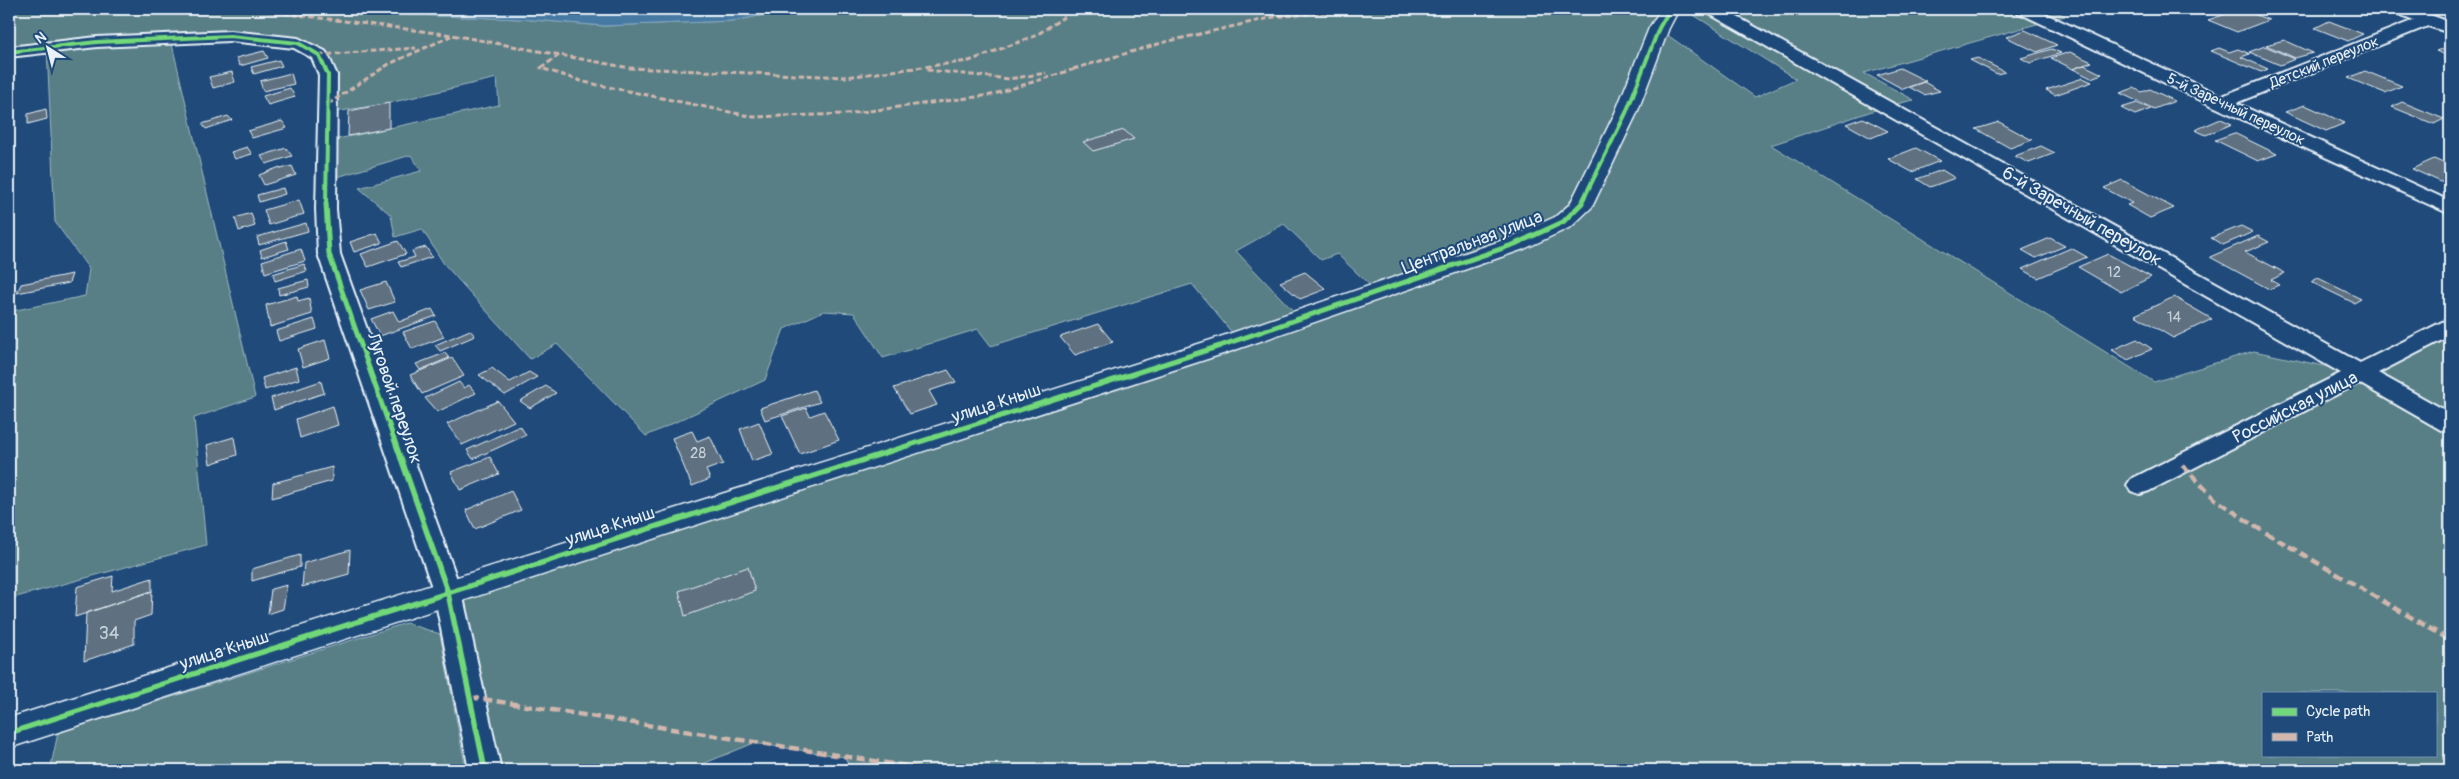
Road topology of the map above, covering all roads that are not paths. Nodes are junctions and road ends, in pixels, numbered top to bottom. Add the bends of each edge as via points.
1 (1670, 9) edge
2 (1712, 9) edge
3 (2023, 9) edge
4 (2399, 9) edge
5 (2428, 20) junction
6 (2450, 28) edge
7 (9, 52) edge
8 (2220, 103) junction
9 (2450, 208) edge
10 (2450, 327) edge
11 (1220, 346) joint
12 (2361, 374) junction
13 (2450, 424) edge
14 (2140, 486) dead end
15 (448, 593) junction
16 (9, 733) edge
17 (485, 770) edge

1 - 11 street, Центральная улица via 1659,28 1626,113 1580,207 1563,222 1515,244
2 - 12 street, 6-й Заречный переулок
3 - 8 street, 5-й Заречный переулок
4 - 5 street
5 - 6 street
5 - 8 street, Детский переулок
7 - 15 street, Луговой переулок via 97,42 230,36 298,43 319,55 328,75 326,209 329,254
8 - 9 street, 5-й Заречный переулок
10 - 12 street, Российская улица
11 - 15 street, улица Кныш
12 - 13 street, 6-й Заречный переулок
12 - 14 street, Российская улица
15 - 16 street, улица Кныш
15 - 17 street, Луговой переулок

